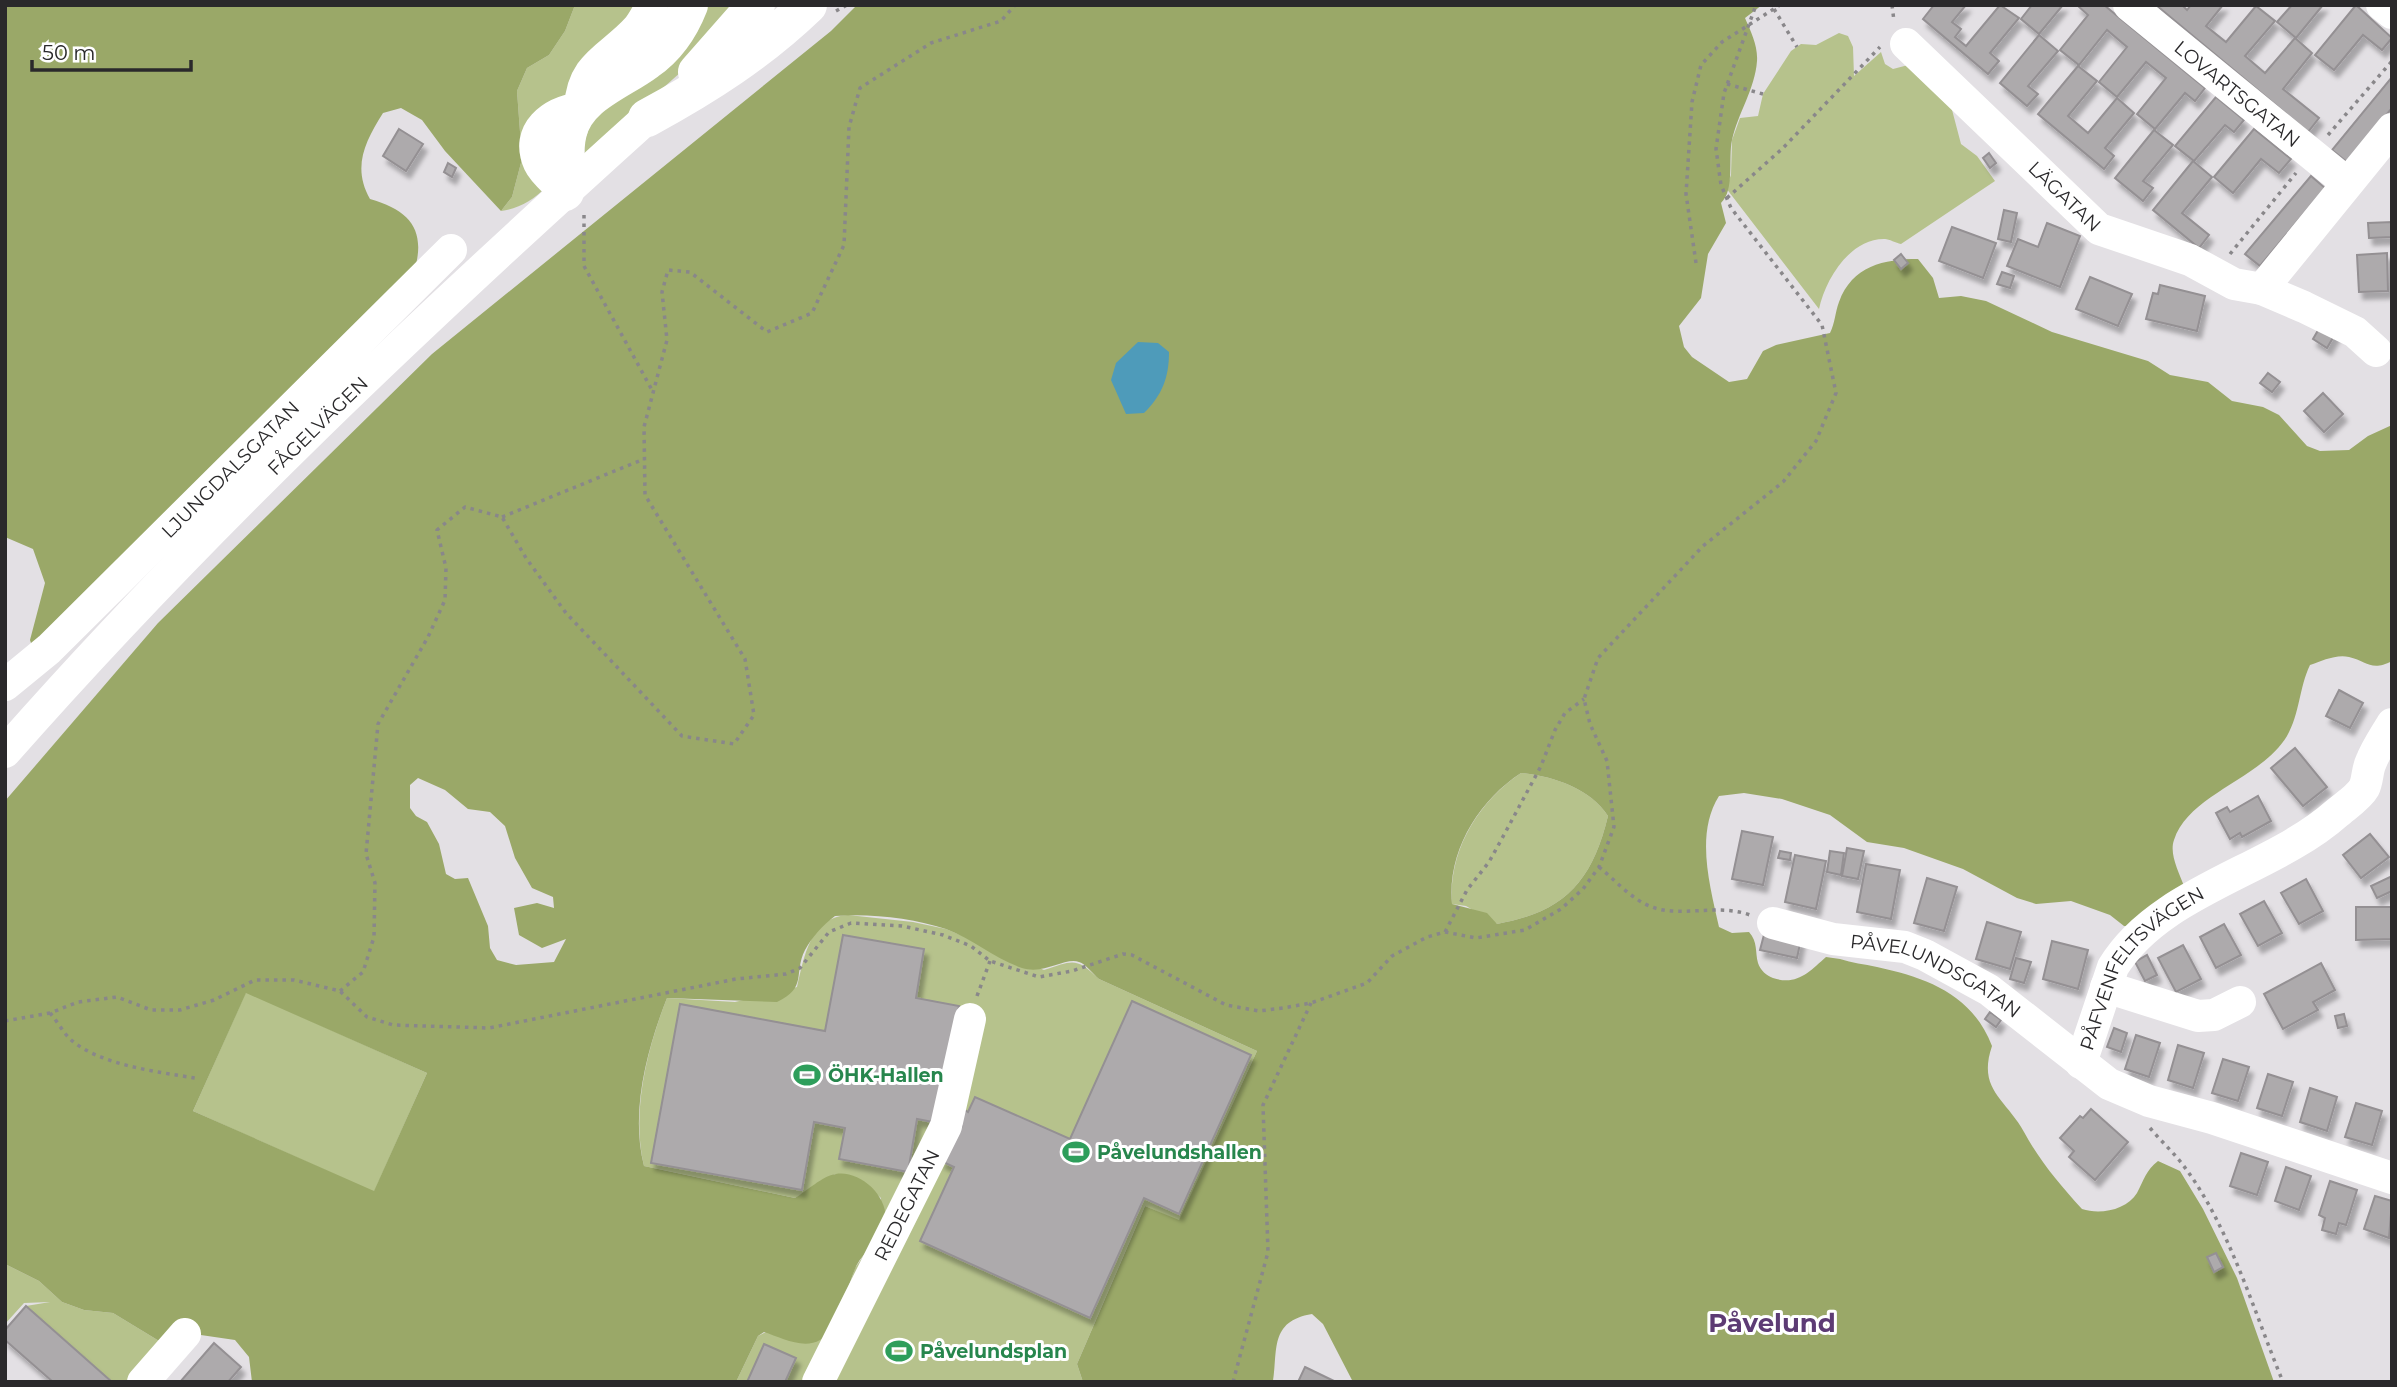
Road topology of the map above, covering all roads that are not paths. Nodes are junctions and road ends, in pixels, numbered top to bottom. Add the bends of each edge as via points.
1 (652, 5) edge
2 (689, 5) edge
3 (756, 5) edge
4 (808, 5) edge
5 (2129, 5) edge
6 (2382, 5) edge
7 (2392, 13) edge
8 (1896, 42) road end
9 (583, 96) junction
10 (647, 118) junction
11 (2392, 129) edge
12 (2347, 183) junction
13 (575, 197) junction
14 (451, 250) dead end
15 (2262, 289) junction
16 (2376, 351) dead end
17 (5, 685) edge
18 (2392, 724) edge
19 (5, 752) edge
20 (2378, 793) edge
21 (1773, 923) road end
22 (2106, 987) junction
23 (2240, 1002) dead end
24 (970, 1019) road end
25 (2081, 1063) junction
26 (2392, 1178) edge
27 (185, 1334) dead end
28 (143, 1382) edge
29 (818, 1382) edge

1 - 9 street via 636,29 598,63
2 - 9 highway via 660,51 594,95
3 - 10 highway via 712,58
4 - 10 highway via 708,86
5 - 12 street, LOVARTSGATAN
6 - 7 street
8 - 15 street, LÄGATAN via 2099,229 2190,260 2234,284
9 - 13 highway via 568,132
9 - 13 street via 544,121 537,137 540,166
10 - 13 street, FÅGELVÄGEN
11 - 12 street
12 - 15 street
13 - 19 street, FÅGELVÄGEN via 446,301 282,458 132,611
14 - 17 street, LJUNGDALSGATAN via 49,649
15 - 16 street, LÄGATAN via 2355,332
18 - 20 street, PÅFVENFELTSVÄGEN via 2370,762
20 - 22 street, PÅFVENFELTSVÄGEN via 2305,840 2147,928 2120,955
21 - 25 street, PÅVELUNDSGATAN via 1833,939 1905,947 1936,960 1989,990
22 - 23 street via 2198,1016 2214,1015
22 - 25 street, PÅFVENFELTSVÄGEN
24 - 29 street, REDEGATAN via 946,1126
25 - 26 street, PÅFVENFELTSVÄGEN via 2137,1097
27 - 28 street

